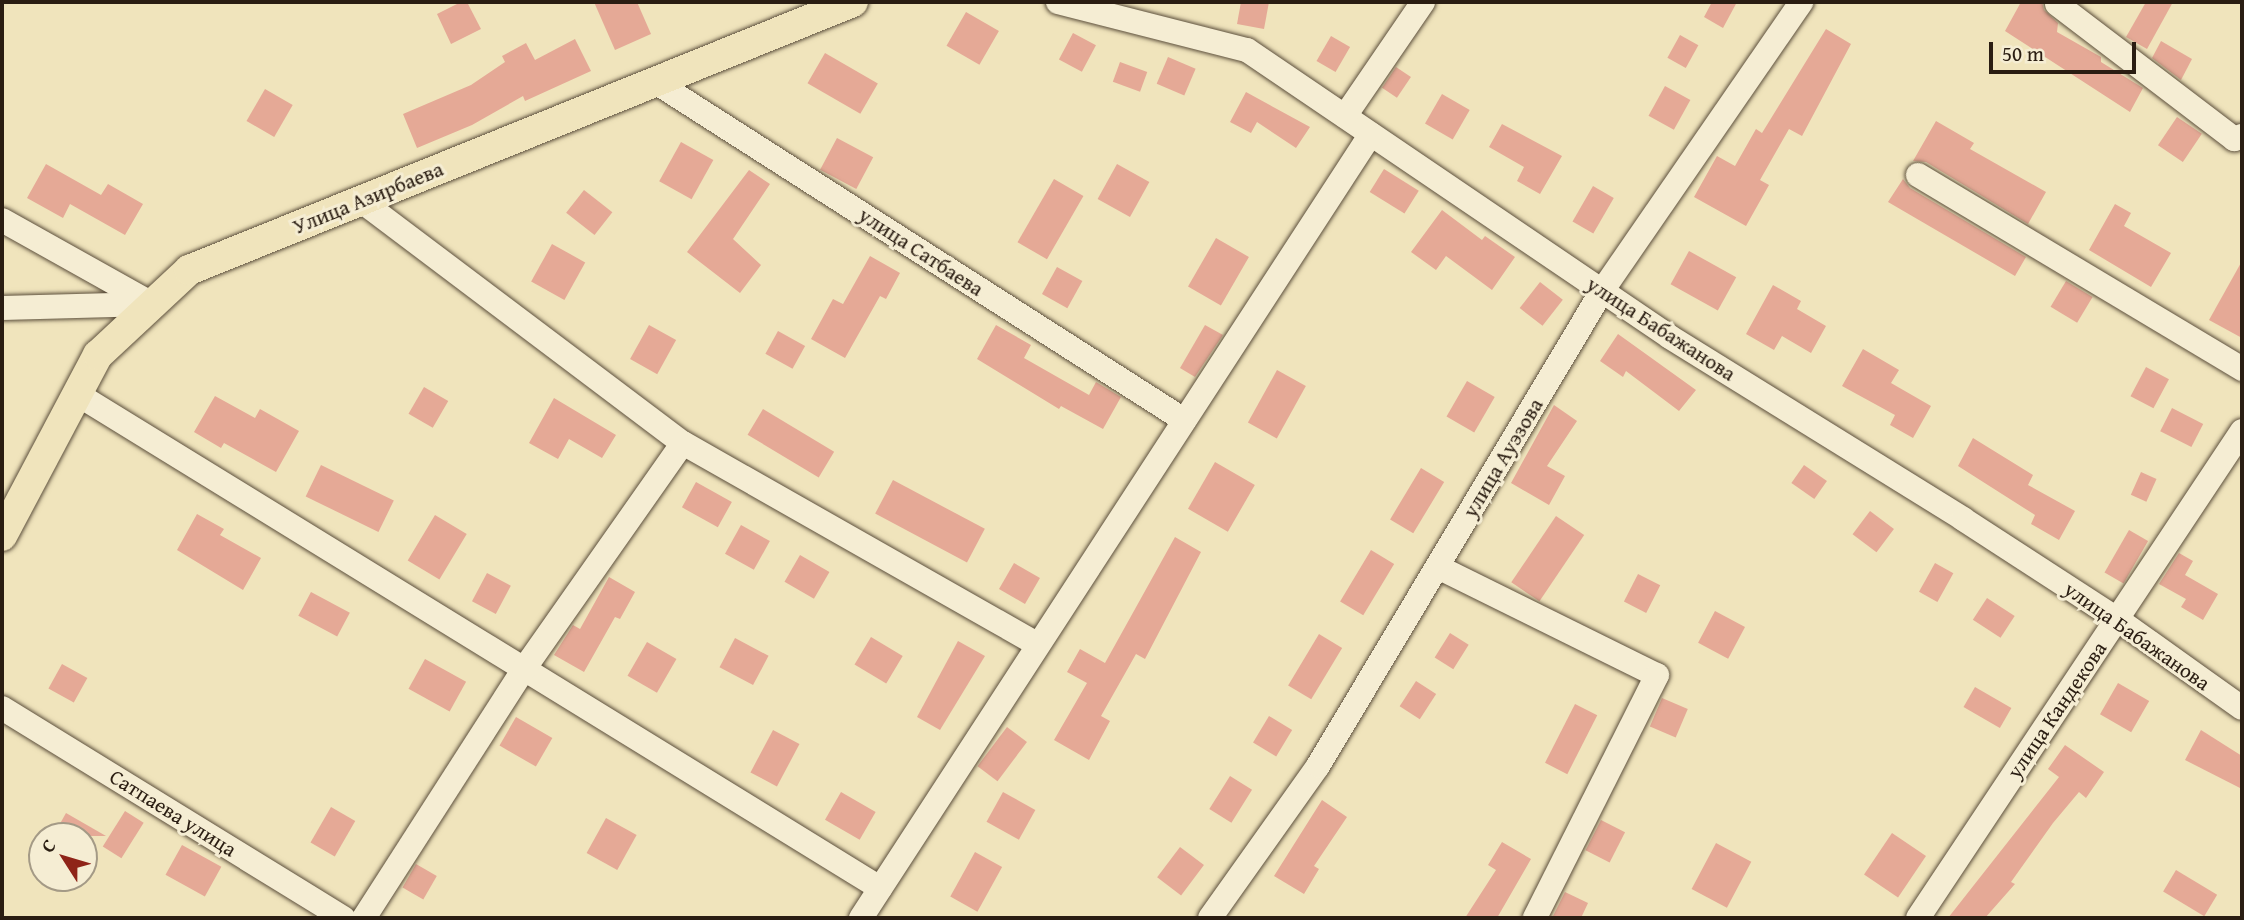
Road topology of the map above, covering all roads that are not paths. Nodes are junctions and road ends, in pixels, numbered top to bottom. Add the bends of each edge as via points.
1 (853, 2) edge
2 (1058, 2) edge
3 (1423, 2) edge
4 (1801, 2) edge
5 (2057, 4) dead end
6 (657, 83) junction
7 (1345, 116) junction
8 (1371, 134) junction
9 (2242, 136) edge
10 (1917, 175) dead end
11 (360, 200) junction
12 (2, 220) edge
13 (1602, 291) junction
14 (152, 304) junction
15 (2, 308) edge
16 (2242, 369) edge
17 (78, 394) junction
18 (1184, 420) junction
19 (2242, 431) edge
20 (683, 443) junction
21 (2, 536) edge
22 (1438, 567) junction
23 (2118, 619) junction
24 (1038, 645) junction
25 (524, 669) junction
26 (2, 708) edge
27 (2242, 708) edge
28 (880, 888) junction
29 (344, 918) edge
30 (363, 918) edge
31 (861, 918) edge
32 (1210, 918) edge
33 (1535, 918) edge
34 (1918, 918) edge

1 - 6 main road, Улица Азирбаева
2 - 7 street, улица Бабажанова via 1247,50
3 - 7 street
4 - 13 street, улица Ауэзова
5 - 9 street via 2234,139
6 - 11 main road, Улица Азирбаева
6 - 18 street, улица Сатбаева
7 - 8 street, улица Бабажанова
8 - 13 street, улица Бабажанова
8 - 18 street
10 - 16 street
11 - 14 main road, Улица Азирбаева via 189,270
11 - 20 street
12 - 14 street
13 - 22 street, улица Ауэзова
13 - 23 street, улица Бабажанова
14 - 15 street
14 - 17 main road, Улица Азирбаева via 98,355
17 - 21 main road, Улица Азирбаева
17 - 25 street
18 - 24 street
19 - 23 street, улица Кандекова
20 - 24 street
20 - 25 street
22 - 32 street, улица Ауэзова via 1318,766
22 - 33 street via 1657,675
23 - 27 street, улица Бабажанова
23 - 34 street, улица Кандекова
24 - 28 street
25 - 28 street
25 - 30 street
26 - 29 street, Сатпаева улица
28 - 31 street

